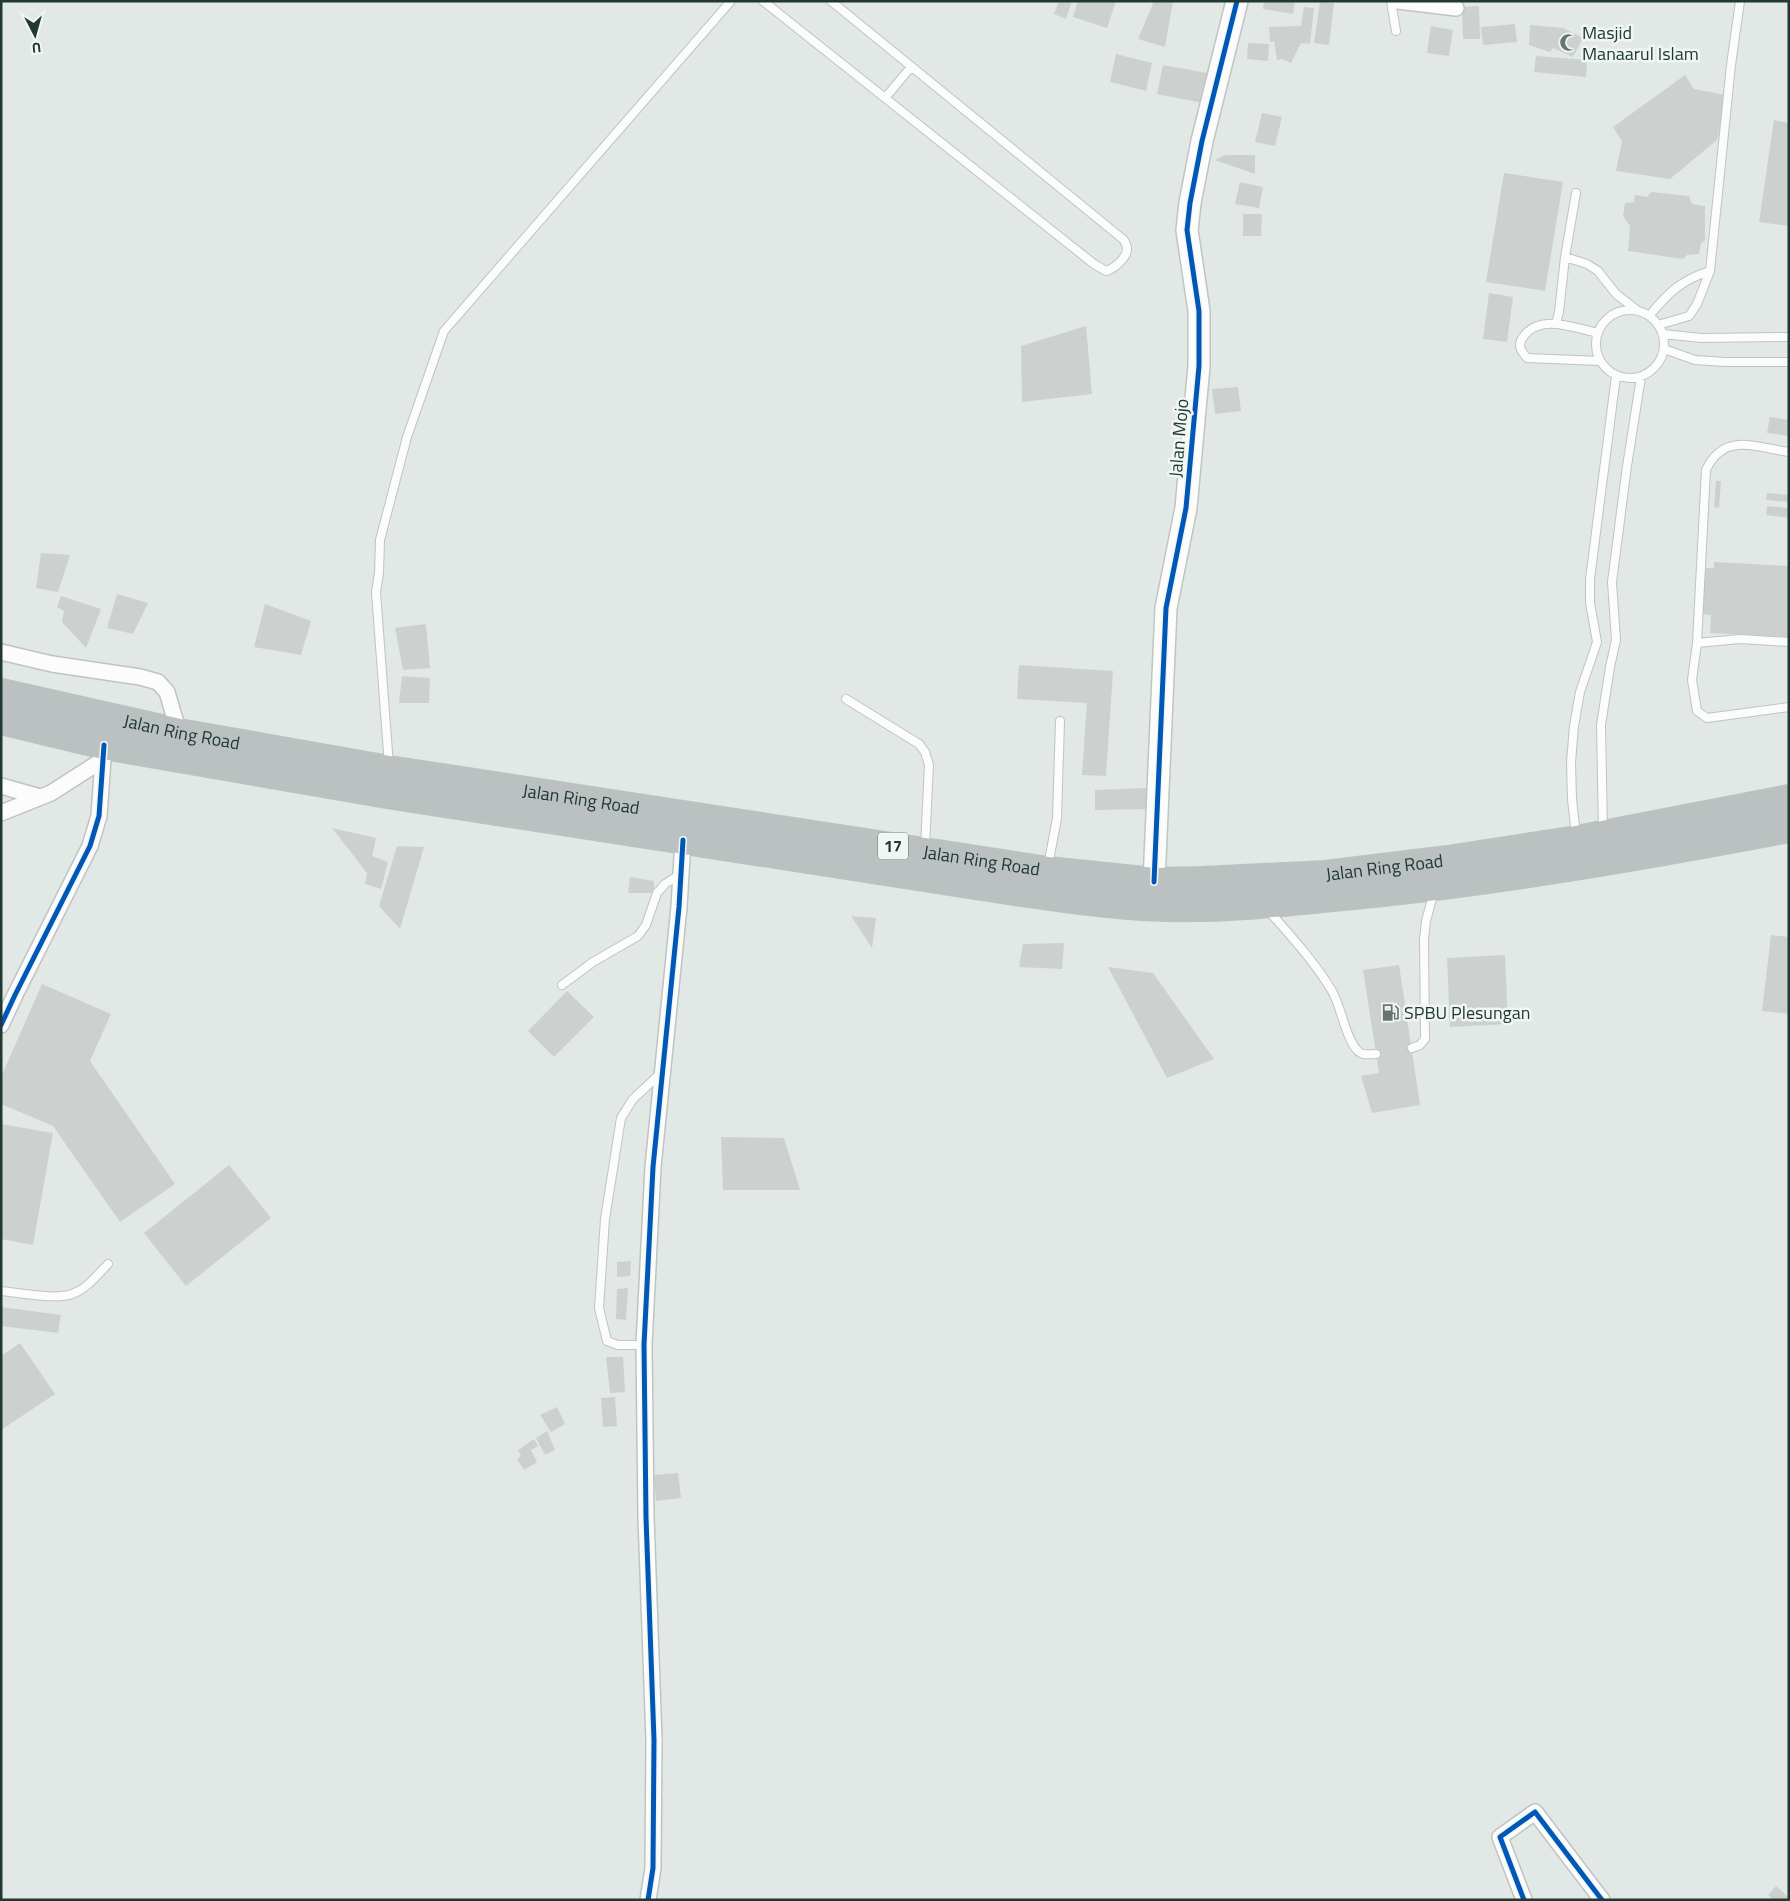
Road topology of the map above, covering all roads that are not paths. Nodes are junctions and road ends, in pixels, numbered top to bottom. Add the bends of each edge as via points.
1 (731, 1) edge
2 (763, 1) edge
3 (832, 1) edge
4 (1236, 1) edge
5 (1391, 1) edge
6 (1398, 1) edge
7 (1740, 1) edge
8 (1456, 8) dead end
9 (1396, 31) dead end
10 (911, 66) junction
11 (885, 98) junction
12 (1576, 192) dead end
13 (1565, 257) junction
14 (1710, 271) junction
15 (1638, 311) junction
16 (1650, 316) junction
17 (1556, 324) junction
18 (1658, 325) junction
19 (1598, 333) junction
20 (1663, 334) junction
21 (1789, 337) edge
22 (1664, 349) junction
23 (1600, 361) junction
24 (1789, 362) edge
25 (1616, 376) junction
26 (1641, 376) junction
27 (1789, 452) edge
28 (1697, 642) junction
29 (1789, 642) edge
30 (1, 652) edge
31 (1, 693) edge
32 (846, 699) dead end
33 (1789, 707) edge
34 (1, 720) edge
35 (1060, 721) dead end
36 (180, 733) junction
37 (103, 753) junction
38 (389, 770) junction
39 (1, 786) edge
40 (40, 797) junction
41 (1789, 799) edge
42 (1, 813) edge
43 (1789, 828) edge
44 (1635, 830) junction
45 (1603, 836) junction
46 (683, 840) junction
47 (1577, 840) junction
48 (925, 851) junction
49 (1640, 856) junction
50 (1048, 870) junction
51 (682, 873) junction
52 (1154, 882) junction
53 (1435, 886) junction
54 (1263, 904) junction
55 (562, 985) dead end
56 (1, 1025) edge
57 (1412, 1048) dead end
58 (1376, 1054) dead end
59 (663, 1072) junction
60 (108, 1264) dead end
61 (1, 1291) edge
62 (644, 1345) junction
63 (648, 1900) edge
64 (1524, 1900) edge
65 (1602, 1900) edge

1 - 38 lane via 444,331 407,437 380,540 376,592
2 - 11 lane
3 - 10 lane
4 - 52 street, Jalan Mojo via 1202,141 1187,230 1199,311 1199,366 1186,508 1166,618
5 - 9 lane
6 - 8 street
7 - 14 lane
10 - 11 lane
10 - 11 lane via 1124,240 1125,255 1106,271 1094,264
12 - 13 lane
13 - 15 lane via 1598,271 1616,294
13 - 17 lane
14 - 16 lane via 1680,283
14 - 18 lane via 1697,304 1688,316
15 - 16 lane
15 - 19 lane via 1614,314
16 - 18 lane
17 - 19 lane
17 - 23 lane via 1539,324 1529,329 1520,347 1527,358
18 - 20 lane
19 - 23 lane via 1596,347
20 - 21 lane via 1701,338
20 - 22 lane
22 - 24 lane via 1695,360
22 - 26 lane via 1652,371
23 - 25 lane
25 - 26 lane
25 - 47 lane via 1590,580 1590,603 1598,642 1580,692 1574,726 1572,800
26 - 45 lane via 1612,582 1616,640 1601,725
27 - 28 lane via 1735,444 1712,457 1706,470
28 - 29 lane via 1740,639
28 - 33 lane via 1692,680 1697,711 1707,718
30 - 36 street via 158,682 167,692
31 - 36 highway, Jalan Ring Road / 17
32 - 48 lane via 919,744 925,752 929,765
34 - 37 highway, Jalan Ring Road / 17
35 - 50 lane via 1057,818
36 - 38 highway, Jalan Ring Road / 17
37 - 40 street via 66,785
37 - 46 highway, Jalan Ring Road / 17
37 - 56 street via 99,816 90,846
38 - 48 highway, Jalan Ring Road / 17
39 - 40 street
40 - 42 street
41 - 44 highway, Jalan Ring Road / 17
43 - 49 highway, Jalan Ring Road / 17
44 - 45 highway, Jalan Ring Road / 17
44 - 49 highway
45 - 47 highway, Jalan Ring Road / 17
46 - 51 street
46 - 54 highway, Jalan Ring Road / 17 via 1116,904 1168,907
47 - 52 highway, Jalan Ring Road / 17 via 1325,875
48 - 50 highway, Jalan Ring Road / 17
49 - 53 highway, Jalan Ring Road / 17
50 - 52 highway, Jalan Ring Road / 17
51 - 55 lane via 657,893 646,925 638,936 593,962
51 - 59 street
53 - 54 highway, Jalan Ring Road / 17
53 - 57 lane via 1424,939 1425,1039
54 - 58 lane via 1316,966 1333,993 1358,1052
59 - 62 street via 653,1167
59 - 62 lane via 633,1099 621,1118 605,1219 598,1308 607,1340 618,1345
60 - 61 lane via 90,1284 71,1295
62 - 63 street via 654,1750 653,1868
64 - 65 street via 1500,1837 1535,1812

